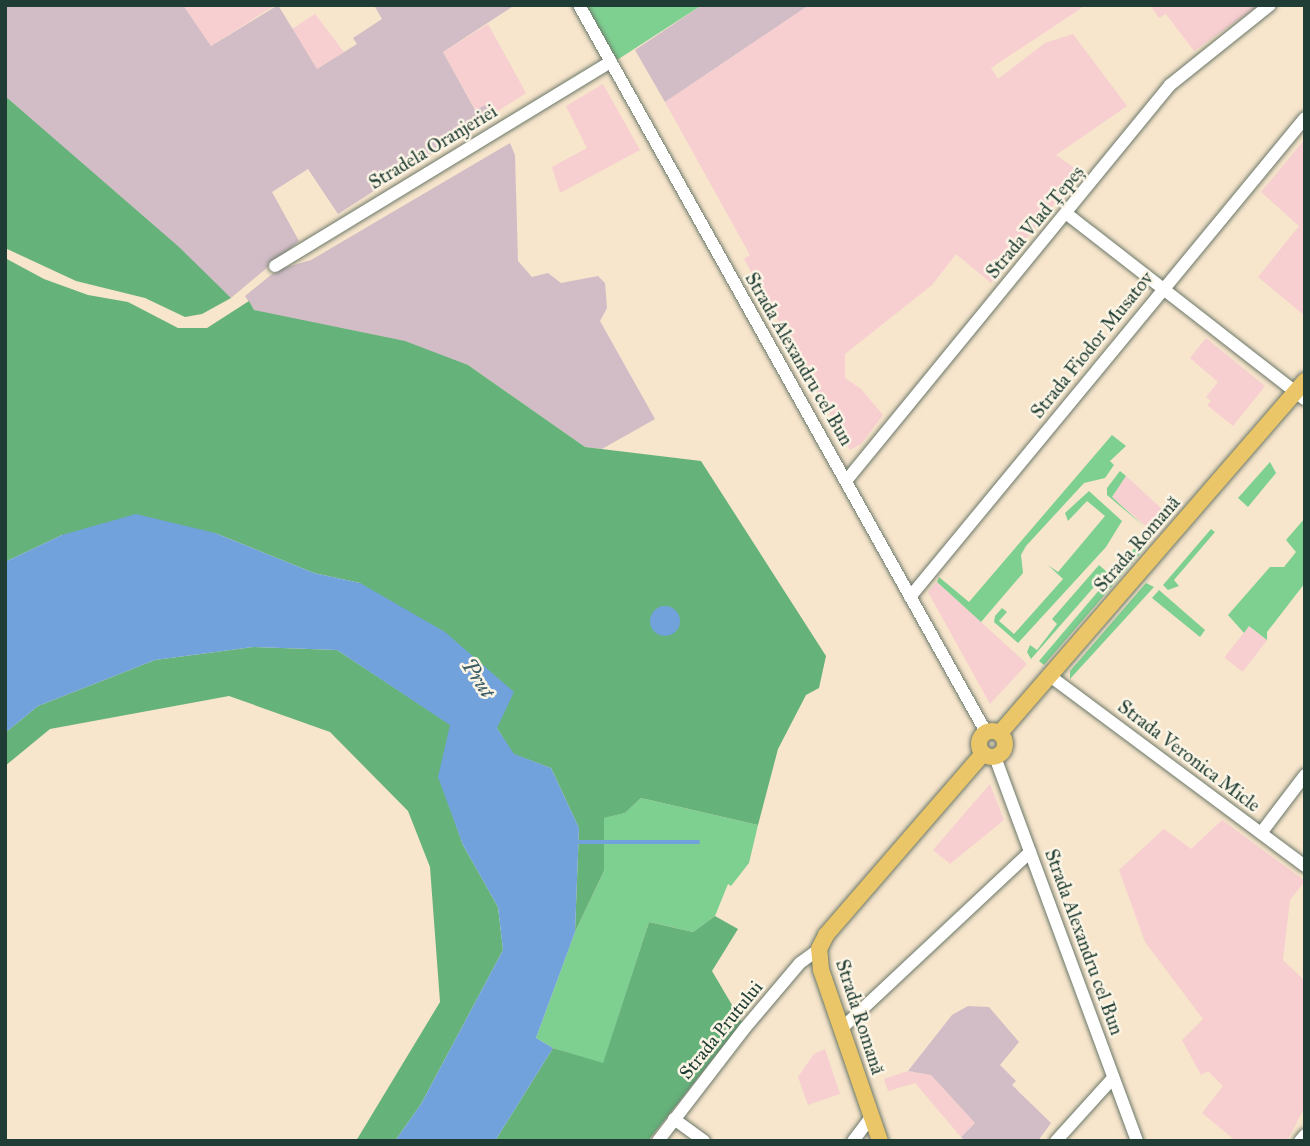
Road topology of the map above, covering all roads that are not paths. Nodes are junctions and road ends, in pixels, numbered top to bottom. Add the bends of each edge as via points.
1 (579, 5) edge
2 (1269, 5) edge
3 (611, 62) junction
4 (1305, 118) edge
5 (1067, 214) junction
6 (275, 266) dead end
7 (1162, 290) junction
8 (1302, 391) edge
9 (846, 481) junction
10 (910, 597) junction
11 (1050, 676) junction
12 (993, 732) junction
13 (989, 755) junction
14 (1305, 775) edge
15 (1261, 833) junction
16 (1030, 852) junction
17 (1305, 866) edge
18 (819, 949) junction
19 (841, 1029) junction
20 (1113, 1077) junction
21 (872, 1117) junction
22 (674, 1119) junction
23 (1305, 1135) edge
24 (658, 1141) edge
25 (704, 1141) edge
26 (853, 1141) edge
27 (880, 1141) edge
28 (1056, 1141) edge
29 (1137, 1141) edge
30 (1300, 1141) edge

1 - 3 street, Strada Alexandru cel Bun
2 - 5 street, Strada Vlad Ţepeș via 1170,85
3 - 6 street, Stradela Oranjeriei
3 - 9 street, Strada Alexandru cel Bun
4 - 7 street, Strada Fiodor Musatov
5 - 7 street
5 - 9 street, Strada Vlad Ţepeș
7 - 8 street
7 - 10 street, Strada Fiodor Musatov
8 - 11 main road, Strada Romană
9 - 10 street, Strada Alexandru cel Bun
10 - 12 street, Strada Alexandru cel Bun
11 - 12 main road, Strada Romană
11 - 15 street, Strada Veronica Micle
12 - 13 main road via 978,742
12 - 13 main road via 1005,746
13 - 16 street, Strada Alexandru cel Bun
13 - 18 main road, Strada Romană via 826,935
14 - 15 street
15 - 17 street, Strada Veronica Micle
16 - 19 street
16 - 20 street, Strada Alexandru cel Bun
18 - 19 main road, Strada Romană
18 - 22 street, Strada Prutului via 800,963
19 - 21 main road, Strada Romană
20 - 28 street
20 - 29 street, Strada Alexandru cel Bun
21 - 26 street
21 - 27 main road, Strada Romană
22 - 24 street, Strada Prutului
22 - 25 street
23 - 30 street

